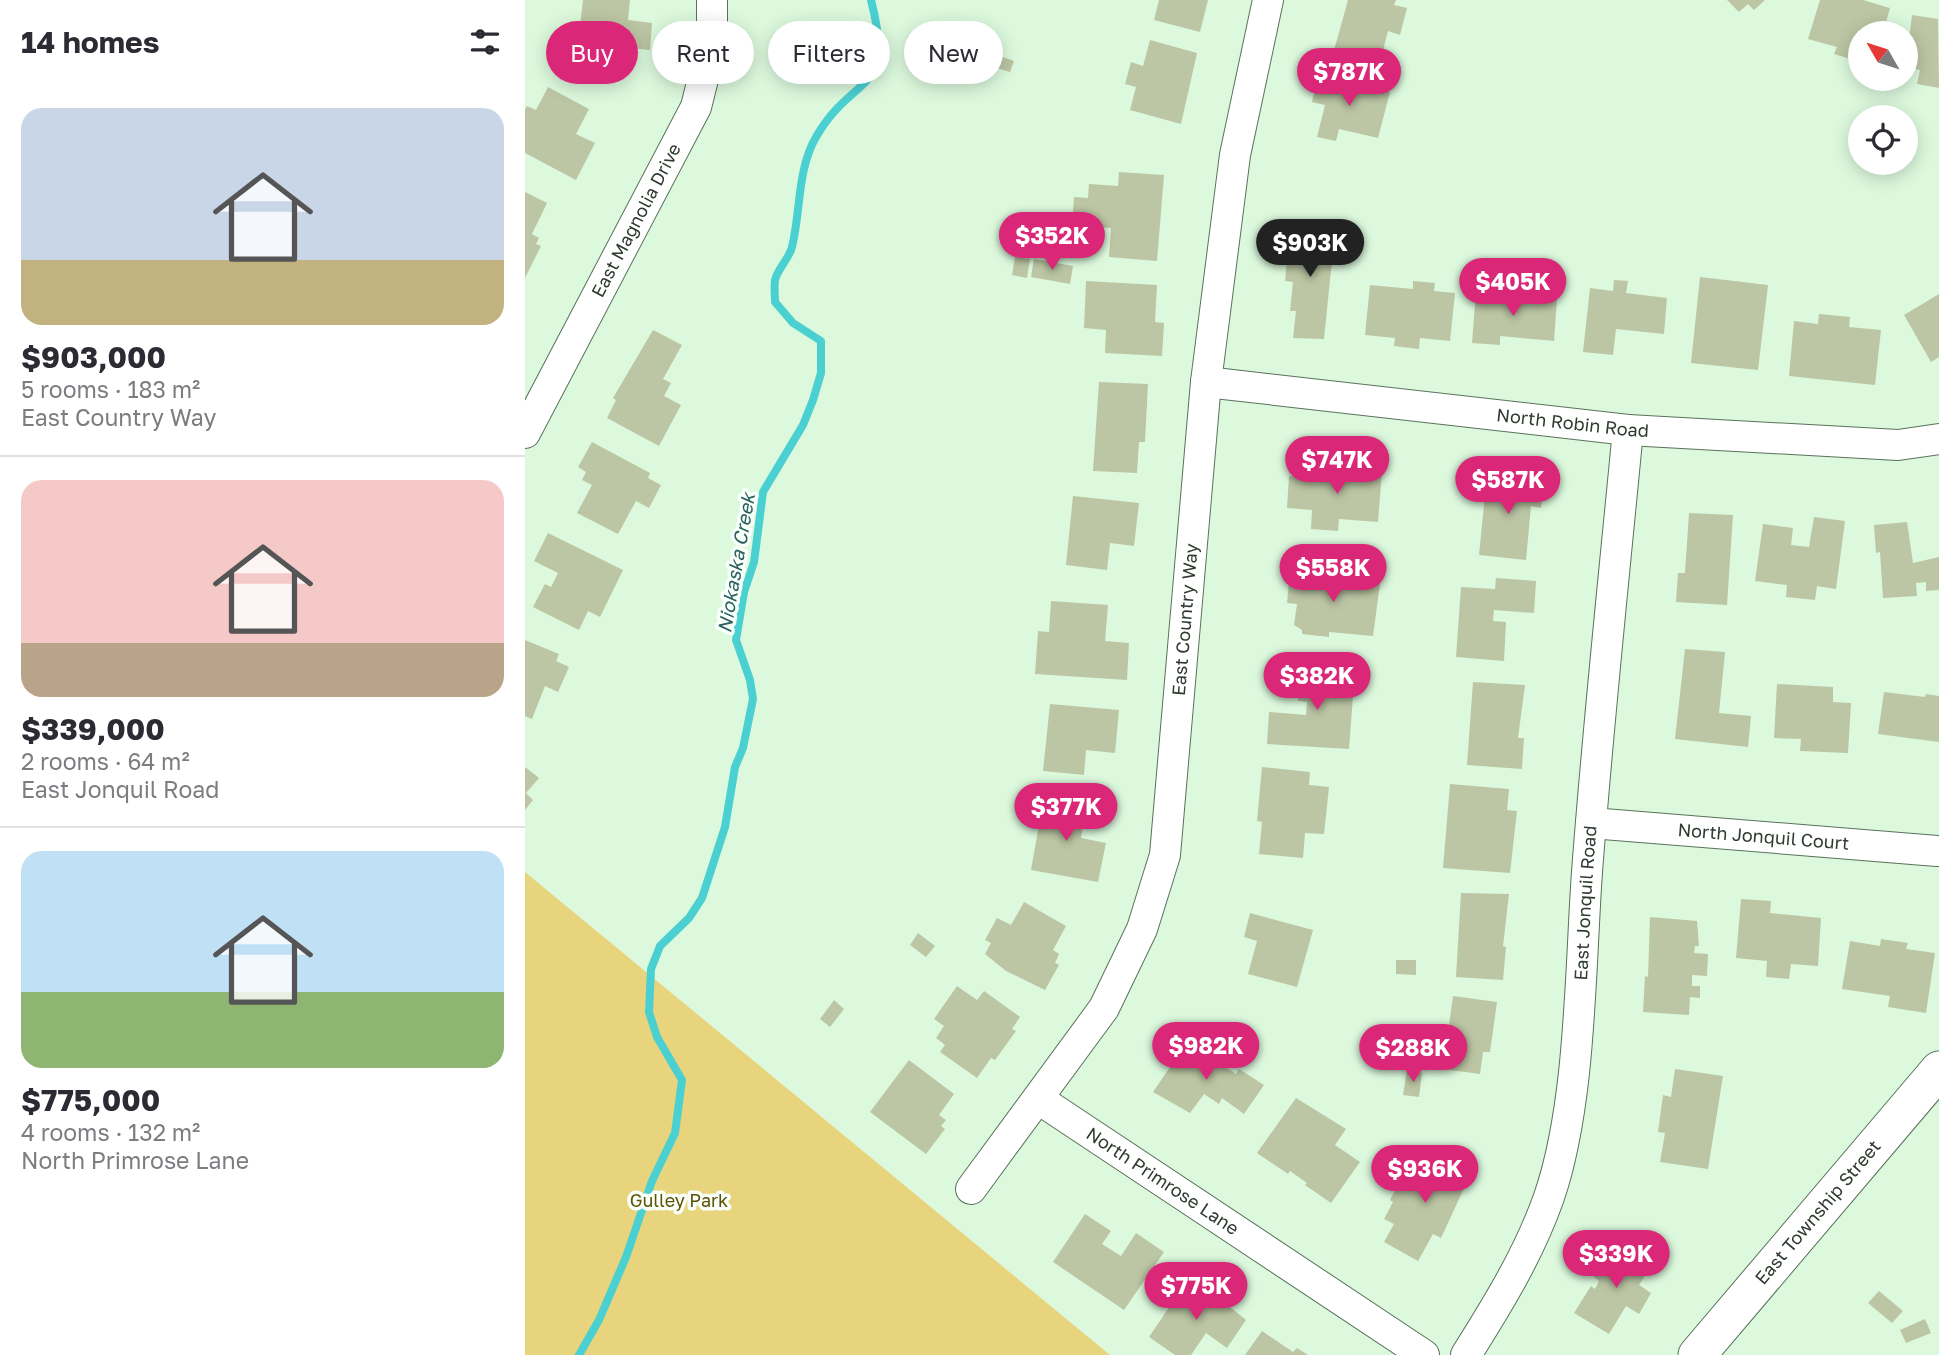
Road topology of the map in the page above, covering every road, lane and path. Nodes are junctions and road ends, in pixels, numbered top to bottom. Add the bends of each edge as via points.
1 (712, 0) edge
2 (1268, 0) edge
3 (1206, 382) junction
4 (1628, 430) junction
5 (525, 433) edge
6 (1939, 439) edge
7 (1591, 823) junction
8 (1937, 851) dead end
9 (1939, 1070) edge
10 (1040, 1100) junction
11 (971, 1189) dead end
12 (1424, 1355) edge
13 (1466, 1355) edge
14 (1697, 1355) edge

1 - 5 street, East Magnolia Drive via 712,43 696,107
2 - 3 street, East Country Way via 1235,155
3 - 4 street, North Robin Road
3 - 10 street, East Country Way via 1165,855 1126,969
4 - 6 street, North Robin Road via 1898,445
4 - 7 street, East Jonquil Road
7 - 8 street, North Jonquil Court
7 - 13 street, East Jonquil Road via 1573,1072 1550,1194 1527,1253
9 - 14 street, East Township Street
10 - 11 street, East Country Way
10 - 12 street, North Primrose Lane

